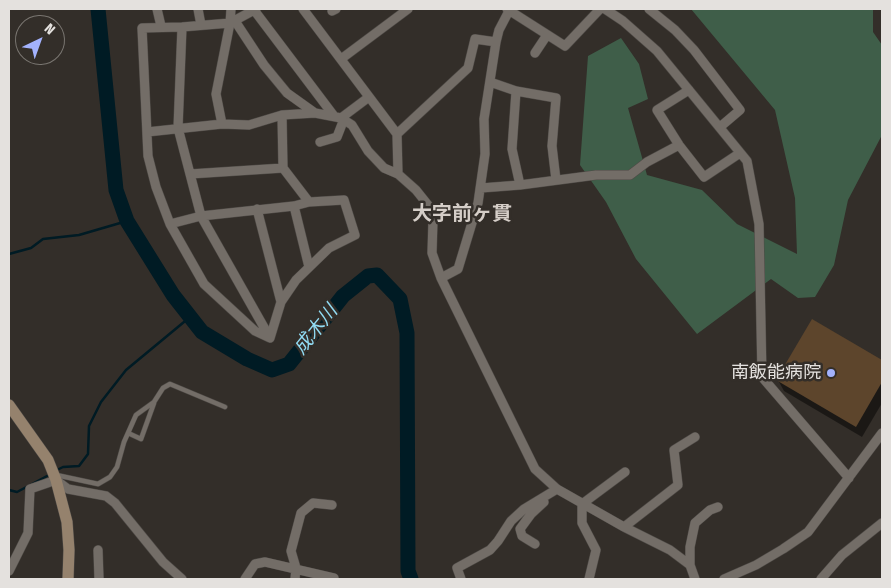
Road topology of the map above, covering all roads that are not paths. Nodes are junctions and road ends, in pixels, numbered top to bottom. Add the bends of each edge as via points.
1 (157, 9) edge
2 (198, 9) edge
3 (231, 9) edge
4 (255, 9) edge
5 (302, 9) edge
6 (408, 9) edge
7 (600, 9) edge
8 (605, 9) edge
9 (650, 9) edge
10 (509, 10) edge
11 (233, 22) junction
12 (161, 26) junction
13 (201, 26) junction
14 (182, 27) junction
15 (547, 35) junction
16 (496, 42) junction
17 (536, 53) dead end
18 (341, 59) junction
19 (490, 82) junction
20 (689, 90) junction
21 (516, 91) junction
22 (369, 97) junction
23 (314, 113) junction
24 (282, 115) junction
25 (339, 118) junction
26 (222, 124) junction
27 (720, 127) junction
28 (178, 128) junction
29 (147, 132) junction
30 (397, 134) junction
31 (320, 142) dead end
32 (679, 145) junction
33 (740, 153) junction
34 (283, 168) junction
35 (190, 174) junction
36 (398, 174) junction
37 (556, 180) junction
38 (520, 185) junction
39 (481, 188) junction
40 (310, 202) junction
41 (294, 206) junction
42 (257, 209) junction
43 (202, 216) junction
44 (170, 224) junction
45 (309, 266) junction
46 (441, 278) junction
47 (280, 302) junction
48 (270, 338) junction
49 (154, 402) junction
50 (9, 405) edge
51 (225, 406) dead end
52 (128, 434) junction
53 (695, 437) dead end
54 (881, 439) edge
55 (625, 472) dead end
56 (55, 478) junction
57 (849, 478) junction
58 (557, 489) junction
59 (582, 504) junction
60 (332, 505) dead end
61 (718, 507) dead end
62 (882, 523) edge
63 (624, 526) junction
64 (535, 544) dead end
65 (98, 550) dead end
66 (690, 565) junction
67 (296, 568) junction
68 (9, 571) edge
69 (334, 578) edge
70 (68, 579) edge
71 (100, 579) edge
72 (182, 579) edge
73 (245, 579) edge
74 (295, 579) edge
75 (461, 579) edge
76 (589, 579) edge
77 (695, 579) edge
78 (724, 579) edge
79 (821, 579) edge

1 - 12 street
2 - 13 street
3 - 11 street
4 - 11 street
4 - 25 street
5 - 18 street
6 - 18 street
7 - 15 street via 565,46
8 - 20 street via 657,50
9 - 27 street via 694,50 740,110
10 - 15 street
10 - 16 street
11 - 13 street
11 - 23 street via 287,93
11 - 26 street via 216,94
12 - 14 street
12 - 29 street via 142,28
13 - 14 street
14 - 28 street
15 - 17 street
16 - 19 street
16 - 30 street via 475,39 468,68
18 - 22 street
19 - 21 street
19 - 39 street via 484,119 485,154
20 - 27 street
20 - 32 street via 657,110
21 - 37 street via 556,98 552,146
21 - 38 street via 512,149
22 - 25 street
22 - 30 street
23 - 24 street
23 - 25 street
24 - 26 street via 249,125
24 - 34 street
25 - 31 street via 337,138
25 - 36 street via 352,125 368,151 384,168
26 - 28 street
27 - 33 street
28 - 29 street
28 - 35 street
29 - 44 street via 148,156
30 - 36 street
32 - 33 street via 704,177
32 - 37 street via 630,175
33 - 57 street via 747,160 759,224 762,377
34 - 35 street
34 - 40 street
35 - 43 street
36 - 46 street via 428,206 433,220 432,253
37 - 38 street
38 - 39 street
39 - 46 street via 458,269
40 - 41 street
40 - 45 street via 344,200 355,235 330,248
41 - 42 street
41 - 45 street
42 - 43 street
42 - 47 street
43 - 44 street
43 - 48 street
44 - 48 street via 204,284 255,331
45 - 47 street
46 - 58 street via 532,465
47 - 48 street
49 - 51 lane via 163,388 170,384
49 - 52 lane via 136,415
49 - 52 lane via 141,439
50 - 56 main road via 42,451
52 - 56 lane via 117,467 105,481 91,484
53 - 63 street via 674,450 678,485
54 - 57 street
55 - 59 street
56 - 68 street via 30,489 28,533
56 - 70 main road via 68,530
56 - 72 street via 68,489 106,496 115,503 163,562
57 - 78 street via 808,532 762,561
58 - 59 street
58 - 64 street via 520,529 522,536
58 - 75 street via 524,509 490,550 457,568
59 - 63 street
59 - 76 street via 582,523 596,550
60 - 67 street via 313,503 301,512 291,551
61 - 66 street via 696,523 690,547
62 - 79 street via 842,555
63 - 66 street via 670,550
65 - 71 street
66 - 77 street
67 - 69 street
67 - 73 street via 265,562 255,564
67 - 74 street

